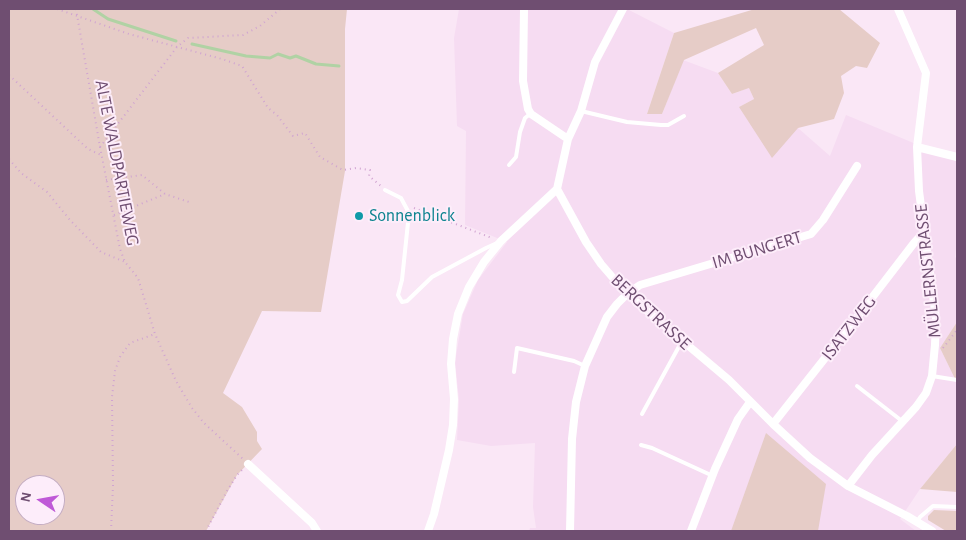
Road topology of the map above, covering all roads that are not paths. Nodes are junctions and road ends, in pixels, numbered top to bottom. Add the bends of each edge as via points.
1 (524, 9) edge
2 (623, 9) edge
3 (898, 9) edge
4 (582, 111) junction
5 (531, 114) junction
6 (684, 116) dead end
7 (568, 138) junction
8 (917, 148) junction
9 (957, 157) edge
10 (509, 165) dead end
11 (857, 166) dead end
12 (557, 189) junction
13 (385, 190) road end
14 (925, 231) junction
15 (501, 242) junction
16 (627, 294) junction
17 (682, 341) junction
18 (585, 366) junction
19 (514, 372) dead end
20 (932, 376) junction
21 (957, 380) edge
22 (857, 386) dead end
23 (750, 402) junction
24 (642, 414) dead end
25 (904, 422) junction
26 (773, 424) junction
27 (641, 445) dead end
28 (248, 464) road end
29 (713, 476) junction
30 (848, 486) junction
31 (957, 507) edge
32 (918, 522) junction
33 (317, 531) edge
34 (428, 531) edge
35 (570, 531) edge
36 (692, 531) edge
37 (932, 531) edge

1 - 5 street via 523,81
2 - 4 street via 595,62
3 - 8 street, MÜLLERNSTRASSE via 926,73
4 - 6 lane via 627,122 661,125 668,125
4 - 7 street
5 - 7 street
5 - 10 lane via 524,118 516,157
7 - 12 street
8 - 9 street
8 - 14 street, MÜLLERNSTRASSE
11 - 16 street, IM BUNGERT via 827,214 810,234 640,285
12 - 15 street
12 - 16 street, BERGSTRASSE via 586,242
13 - 15 lane via 401,198 409,213 398,295 402,302 432,277
14 - 20 street, MÜLLERNSTRASSE via 936,318
14 - 26 street, ISATZWEG
15 - 34 street via 469,286 458,314 451,364 454,426
16 - 17 street, BERGSTRASSE
16 - 18 street via 608,317
17 - 23 street, BERGSTRASSE
17 - 24 lane
18 - 19 lane via 517,348
18 - 35 street via 576,402 572,439
20 - 21 lane
20 - 25 street, MÜLLERNSTRASSE via 926,392
22 - 25 lane
23 - 26 street, BERGSTRASSE
23 - 29 street via 738,420
25 - 30 street, MÜLLERNSTRASSE
26 - 30 street, BERGSTRASSE via 810,458
27 - 29 lane
28 - 33 street
29 - 36 street
30 - 32 street, BERGSTRASSE
31 - 32 lane via 933,506
32 - 37 street, BERGSTRASSE

